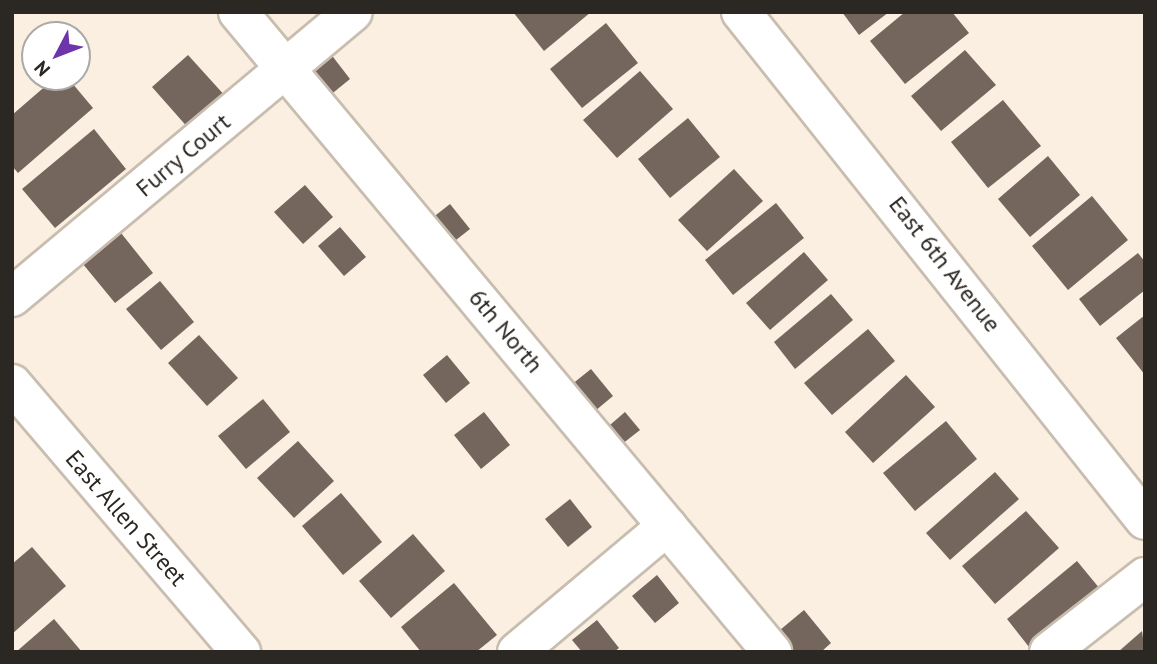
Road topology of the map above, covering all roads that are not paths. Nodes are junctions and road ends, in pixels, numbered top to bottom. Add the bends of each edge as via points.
1 (238, 12) edge
2 (353, 12) edge
3 (741, 12) edge
4 (287, 68) junction
5 (12, 297) edge
6 (17, 398) edge
7 (1145, 520) edge
8 (667, 526) junction
9 (1145, 577) edge
10 (241, 652) edge
11 (517, 652) edge
12 (772, 652) edge
13 (1049, 652) edge

1 - 4 street, 6th North
2 - 4 street, Furry Court
3 - 7 street, East 6th Avenue
4 - 5 street, Furry Court
4 - 8 street, 6th North
6 - 10 street, East Allen Street
8 - 11 street
8 - 12 street, 6th North
9 - 13 street

